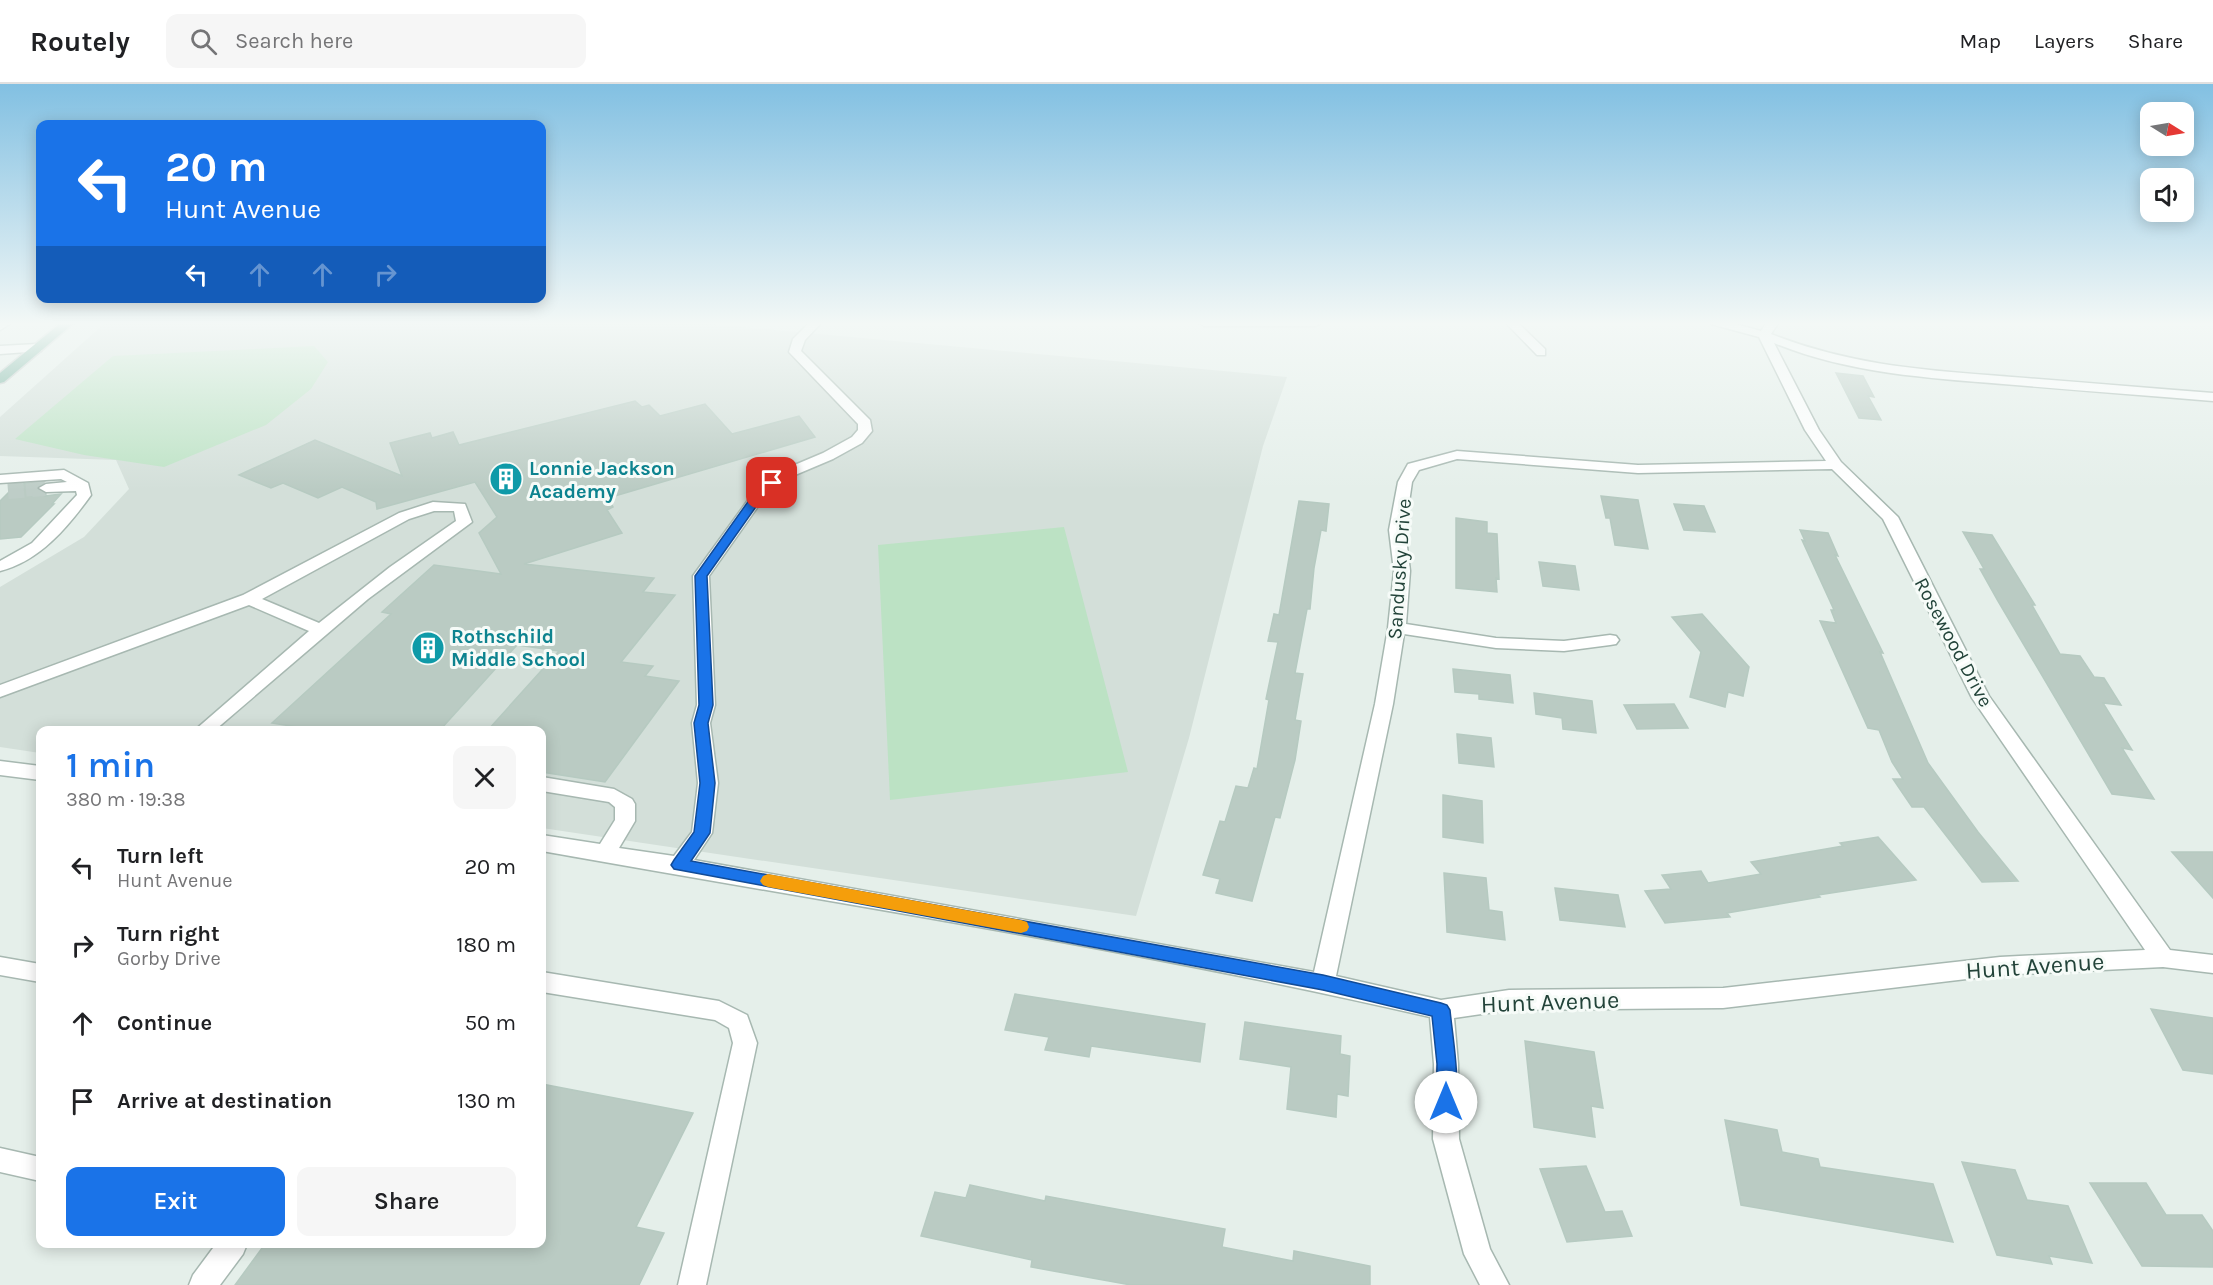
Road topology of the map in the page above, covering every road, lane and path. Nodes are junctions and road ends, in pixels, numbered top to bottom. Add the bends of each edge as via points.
1 (821, 378) edge
2 (1790, 378) edge
3 (1977, 378) edge
4 (2213, 397) edge
5 (1836, 465) junction
6 (83, 486) junction
7 (3, 487) edge
8 (46, 488) tunnel mouth
9 (0, 566) edge
10 (249, 599) junction
11 (1397, 628) junction
12 (319, 629) junction
13 (1610, 640) dead end
14 (0, 691) edge
15 (209, 726) edge
16 (0, 768) edge
17 (36, 772) edge
18 (546, 785) edge
19 (546, 844) edge
20 (606, 853) junction
21 (679, 865) junction
22 (2163, 958) junction
23 (2213, 964) edge
24 (0, 966) edge
25 (36, 972) edge
26 (546, 983) edge
27 (1323, 983) junction
28 (1441, 1010) junction
29 (0, 1160) edge
30 (36, 1168) edge
31 (230, 1248) edge
32 (202, 1285) edge
33 (692, 1285) edge
34 (1494, 1285) edge

1 - 21 street via 865,423 865,431 857,440 783,475 761,492 701,576 706,705 701,723 708,783 702,833
2 - 5 street, Rosewood Drive via 1812,430
3 - 4 street
5 - 11 street, Sandusky Drive via 1638,469 1457,455 1413,467 1405,482 1397,530 1402,571
5 - 22 street, Rosewood Drive via 1890,517 1981,698
6 - 7 street via 64,474
6 - 8 street
6 - 9 street via 84,495 41,546
10 - 12 street
10 - 12 street via 404,516 433,506 460,507 464,522
10 - 14 street
11 - 13 street via 1496,643 1564,646
11 - 27 street, Sandusky Drive
12 - 15 street
16 - 17 street
18 - 20 street via 614,796 625,804 625,822
19 - 20 street, Hunt Avenue
20 - 21 street, Hunt Avenue
21 - 27 street, Hunt Avenue
22 - 23 street, Hunt Avenue
22 - 28 street, Hunt Avenue via 2000,966 1723,998 1509,1000
24 - 25 street
26 - 33 street via 719,1011 739,1022 745,1043
27 - 28 street, Hunt Avenue
28 - 34 street via 1446,1139 1478,1254
29 - 30 street
31 - 32 street

